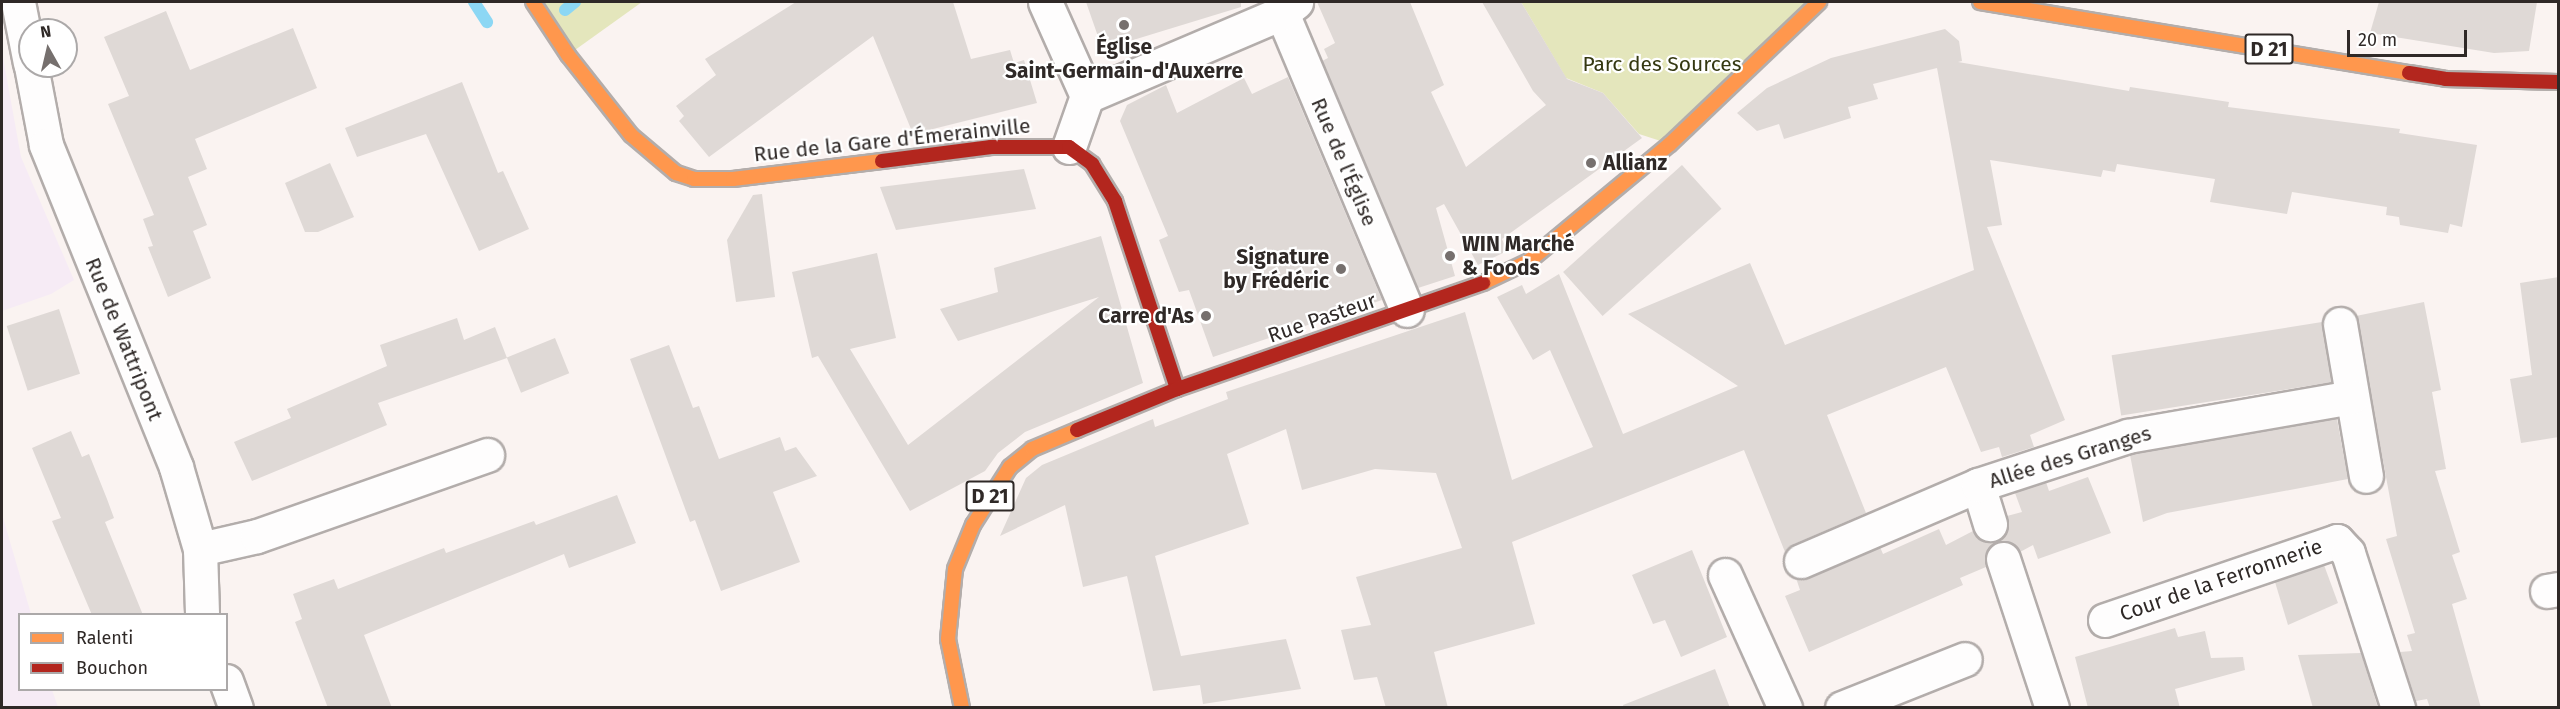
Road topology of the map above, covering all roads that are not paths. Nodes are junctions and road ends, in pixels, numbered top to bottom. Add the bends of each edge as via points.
1 (18, 2) edge
2 (533, 2) edge
3 (1045, 2) edge
4 (1819, 2) edge
5 (1980, 2) edge
6 (1289, 7) edge
7 (21, 18) edge
8 (33, 78) edge
9 (2559, 82) edge
10 (1087, 96) junction
11 (1069, 147) junction
12 (1407, 310) junction
13 (2340, 324) dead end
14 (1177, 388) junction
15 (2352, 397) junction
16 (487, 455) dead end
17 (2366, 476) dead end
18 (1978, 485) junction
19 (1990, 524) dead end
20 (200, 549) junction
21 (2003, 559) dead end
22 (1800, 561) dead end
23 (1725, 575) dead end
24 (202, 613) edge
25 (2105, 620) dead end
26 (1965, 659) dead end
27 (228, 686) edge
28 (236, 708) edge
29 (962, 708) edge
30 (1785, 708) edge
31 (1842, 708) edge
32 (2052, 708) edge
33 (2398, 708) edge

1 - 7 street, Rue de Wattripont
2 - 11 main road, Rue de la Gare d'Émerainville via 631,135 676,173 694,179 733,179 991,147
3 - 10 street
4 - 12 main road, Rue Pasteur / D 21 via 1671,144 1529,261 1465,292
5 - 9 main road, D 21 via 2445,79
6 - 10 street, Rue de l'Église
6 - 12 street, Rue de l'Église
8 - 20 street, Rue de Wattripont via 46,145 176,466
10 - 11 street
11 - 14 main road via 1092,164 1115,201
12 - 14 main road, Rue Pasteur / D 21
13 - 15 street
14 - 29 main road, Rue Pasteur / D 21 via 1032,449 1010,467 955,569 948,605 948,639
15 - 17 street
15 - 18 street, Allée des Granges via 2128,436
16 - 20 street via 257,536
18 - 19 street
18 - 22 street, Allée des Granges
20 - 24 street, Rue de Wattripont
21 - 32 street
23 - 30 street
25 - 33 street, Cour de la Ferronnerie via 2337,541 2348,553
26 - 31 street via 1877,690
27 - 28 street

